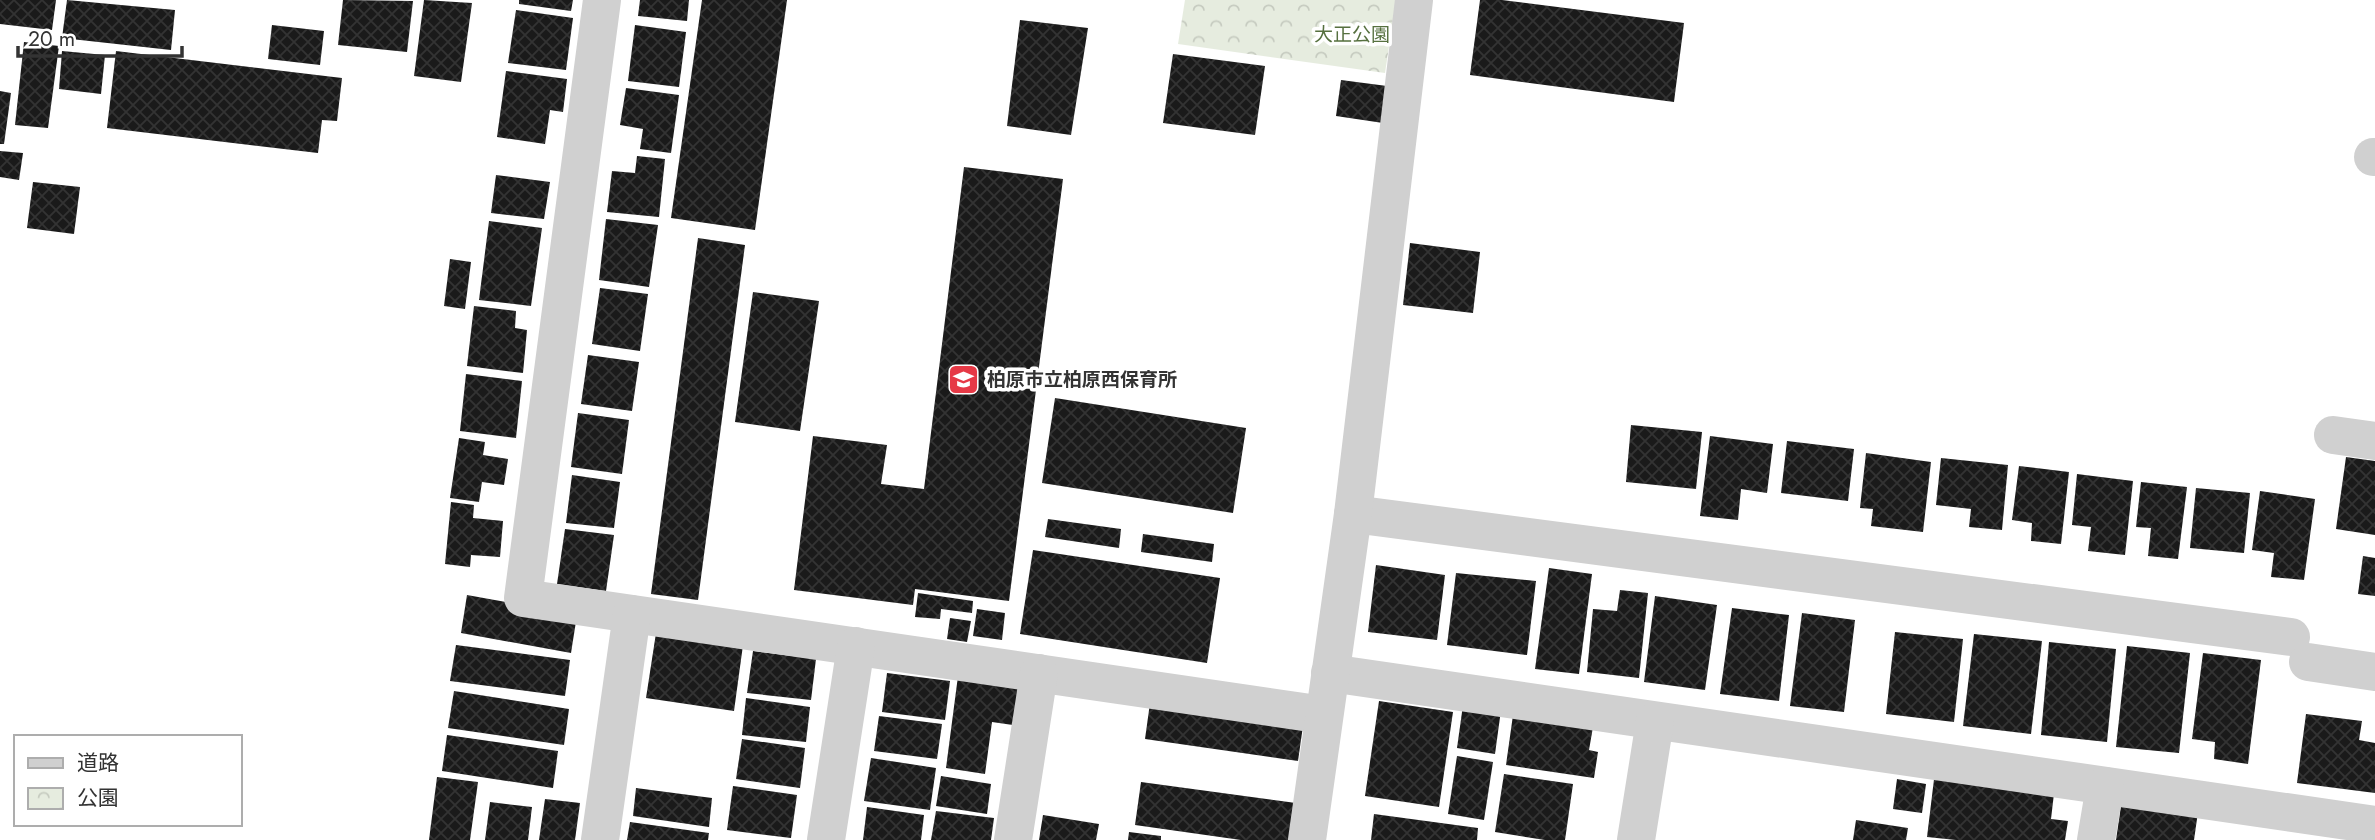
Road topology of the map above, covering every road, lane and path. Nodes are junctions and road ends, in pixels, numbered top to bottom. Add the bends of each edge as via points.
1 (601, 0) edge
2 (1414, 0) edge
3 (2333, 435) dead end
4 (2375, 441) edge
5 (1353, 514) junction
6 (632, 614) junction
7 (856, 646) junction
8 (1039, 673) junction
9 (1330, 673) junction
10 (2375, 673) edge
11 (1324, 715) junction
12 (1656, 721) junction
13 (2105, 786) junction
14 (2375, 825) edge
15 (600, 840) edge
16 (827, 840) edge
17 (1013, 840) edge
18 (1307, 840) edge
19 (1636, 840) edge
20 (2096, 840) edge

1 - 6 street via 523,598
2 - 5 street
3 - 4 street
5 - 9 street
5 - 10 street via 2299,649
6 - 7 street
6 - 15 street
7 - 8 street
7 - 16 street
8 - 11 street
8 - 17 street
9 - 11 street
9 - 12 street
11 - 18 street
12 - 13 street
12 - 19 street
13 - 14 street
13 - 20 street

